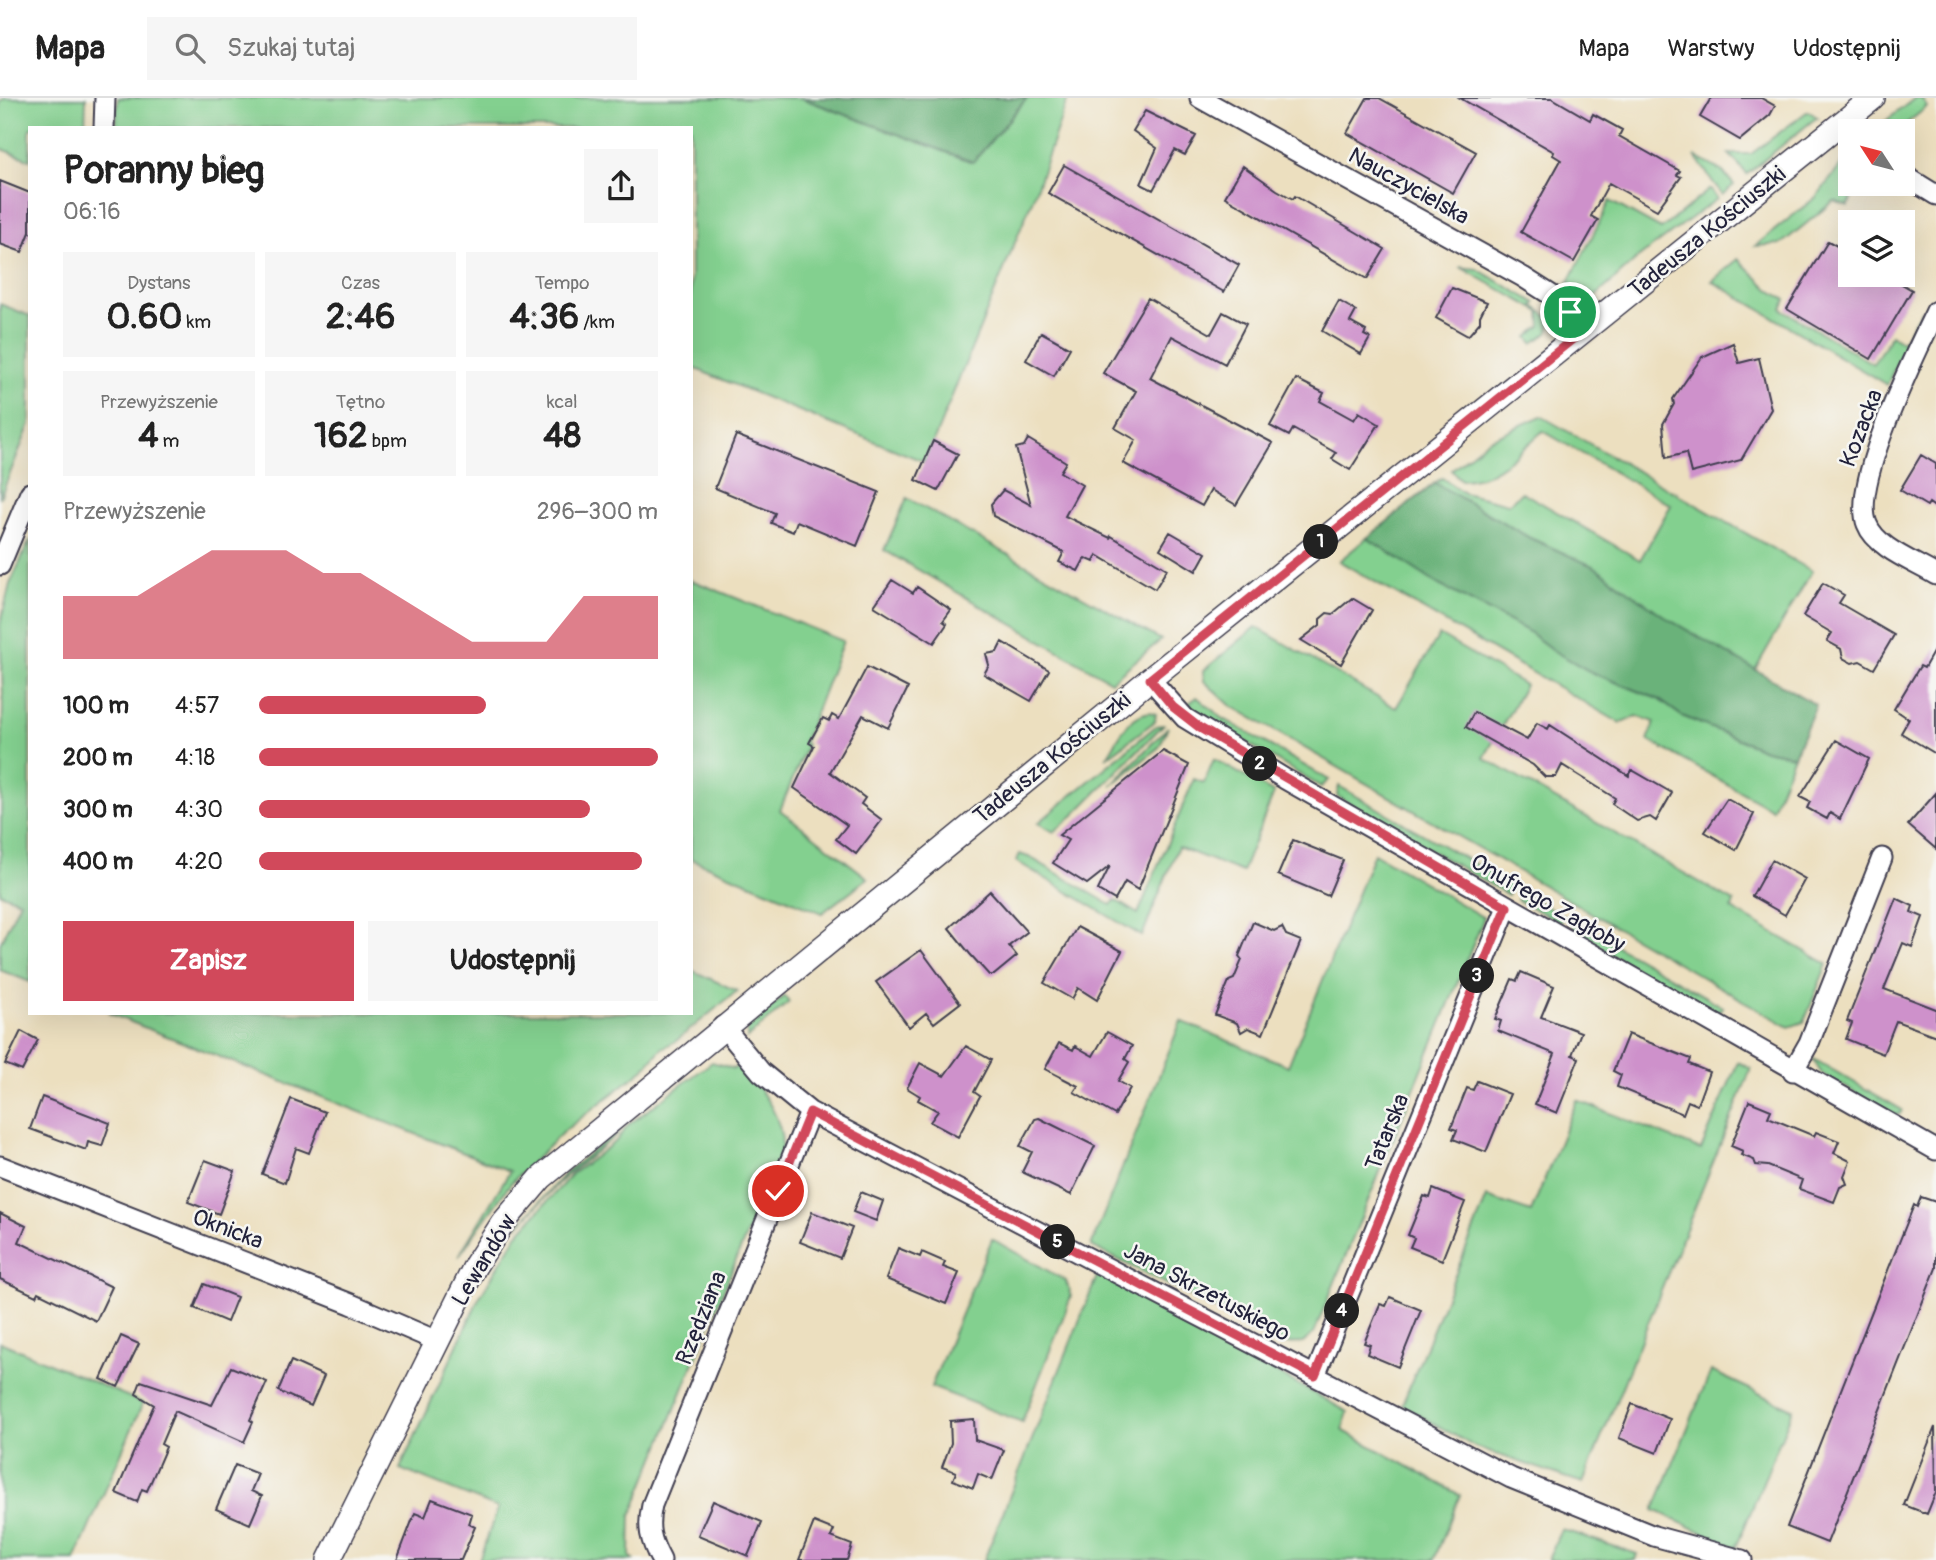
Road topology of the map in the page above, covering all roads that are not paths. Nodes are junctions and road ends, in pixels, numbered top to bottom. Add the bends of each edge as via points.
1 (105, 98) edge
2 (1200, 98) edge
3 (1873, 98) edge
4 (1854, 119) edge
5 (104, 126) edge
6 (1838, 134) edge
7 (1915, 182) edge
8 (1936, 195) edge
9 (1936, 311) edge
10 (1584, 330) junction
11 (28, 498) edge
12 (0, 565) edge
13 (1936, 575) edge
14 (1150, 679) junction
15 (1882, 858) dead end
16 (1507, 907) junction
17 (723, 1026) junction
18 (1793, 1071) junction
19 (810, 1112) junction
20 (1936, 1150) edge
21 (0, 1167) edge
22 (438, 1341) junction
23 (1315, 1376) junction
24 (657, 1552) edge
25 (330, 1560) edge
26 (1742, 1560) edge

1 - 5 street
2 - 10 street, Nauczycielska via 1523,277 1556,298
3 - 4 street, Tadeusza Kościuszki
6 - 10 street, Tadeusza Kościuszki
7 - 8 street
9 - 13 street, Kozacka via 1870,465 1863,493 1867,524 1879,541
10 - 14 street, Tadeusza Kościuszki
11 - 12 street
14 - 16 street, Onufrego Zagłoby via 1173,707 1200,728
14 - 17 street, Tadeusza Kościuszki
15 - 18 street via 1809,1043
16 - 18 street, Onufrego Zagłoby
16 - 23 street, Tatarska
17 - 19 street, Jana Skrzetuskiego via 761,1072
17 - 22 street, Lewandów via 527,1193 482,1255
18 - 20 street, Onufrego Zagłoby
19 - 23 street, Jana Skrzetuskiego
19 - 24 street, Rzędziana via 652,1505 647,1525
21 - 22 street, Oknicka
22 - 25 street, Lewandów
23 - 26 street, Jana Skrzetuskiego via 1522,1482 1654,1536

